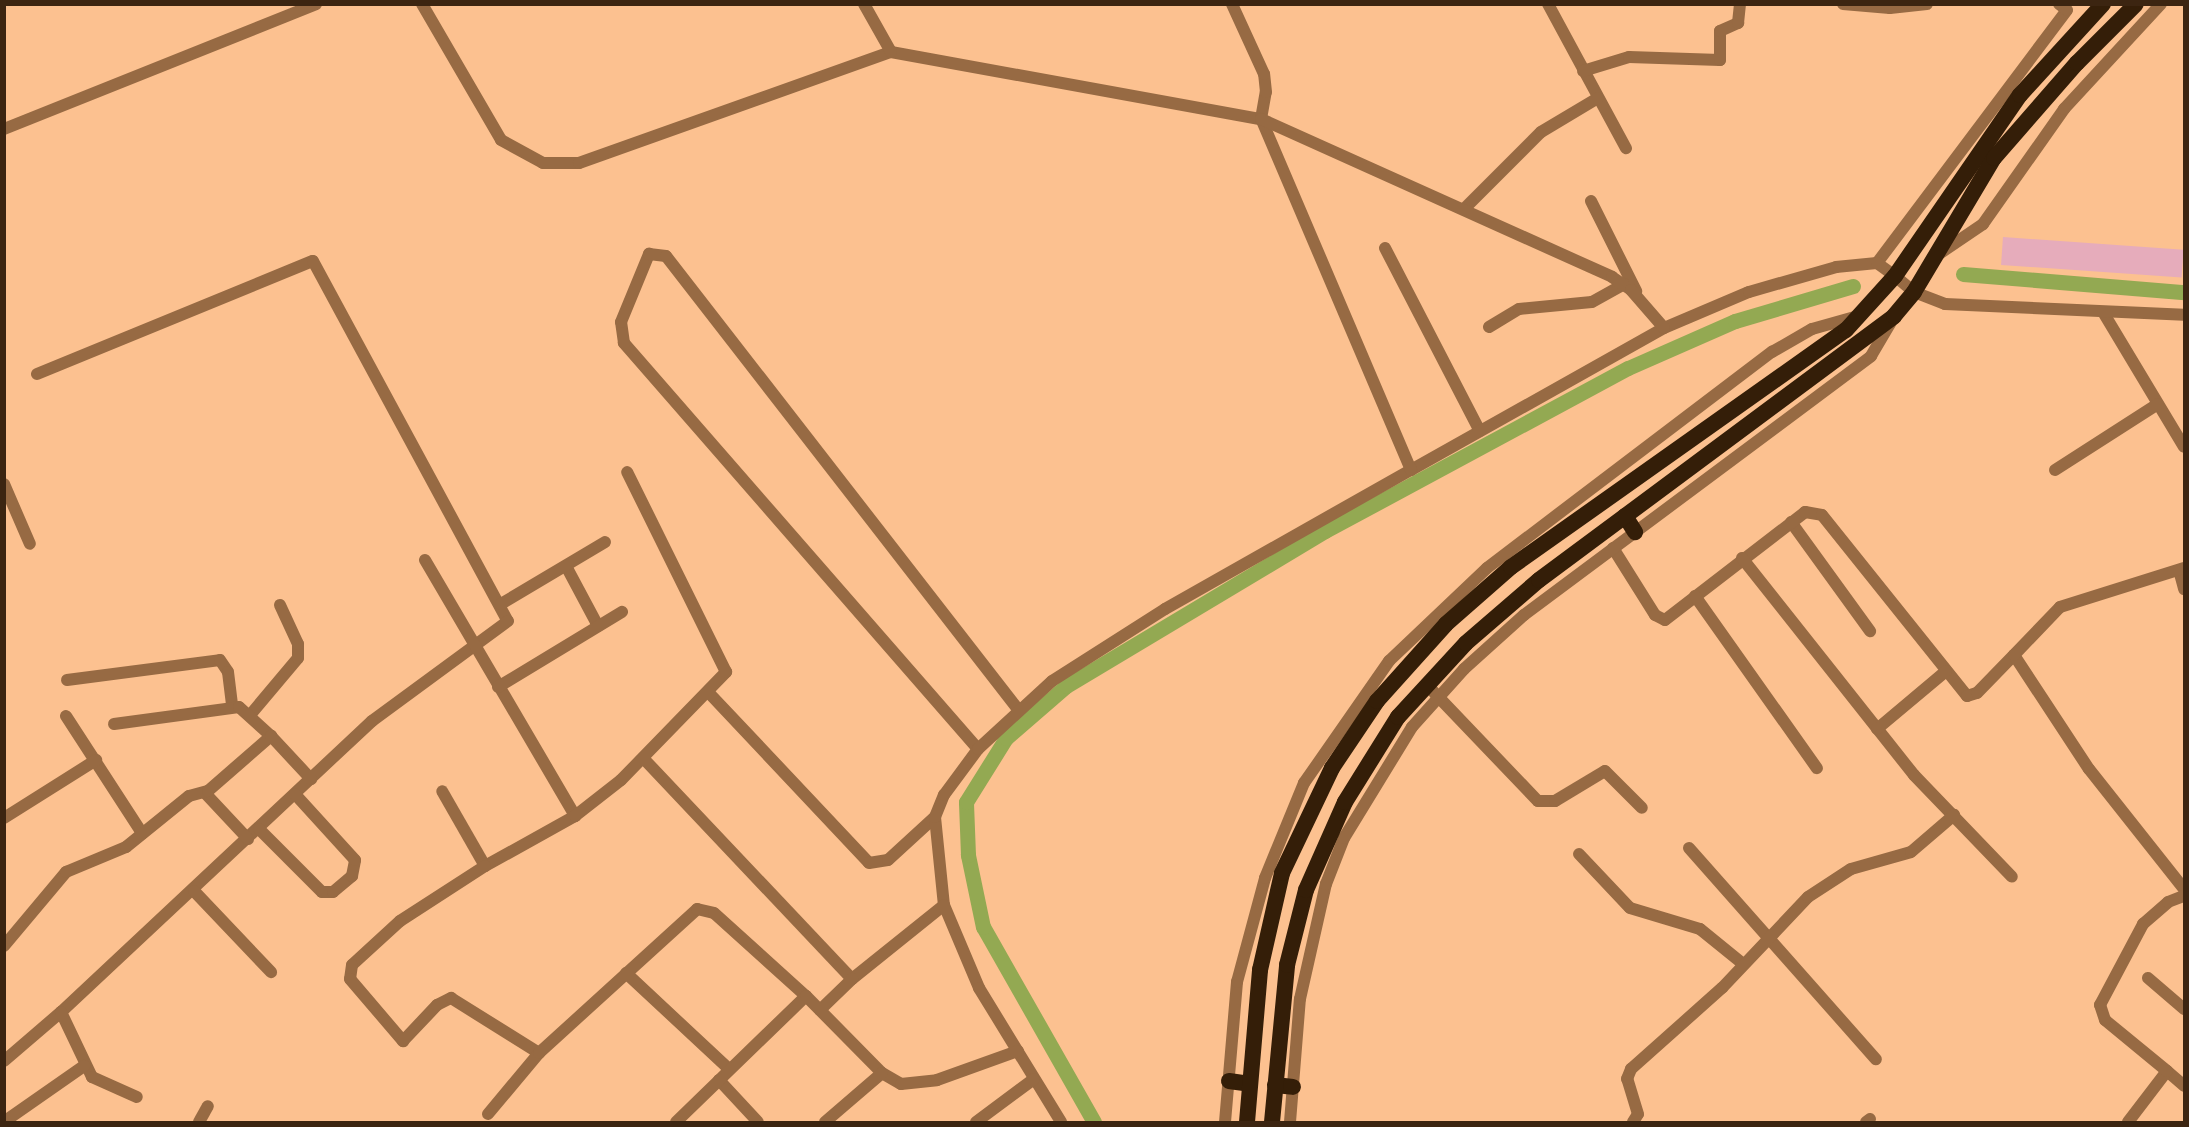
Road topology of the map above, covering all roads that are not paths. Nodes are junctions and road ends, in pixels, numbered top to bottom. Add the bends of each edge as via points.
1 (316, 4) edge
2 (422, 4) edge
3 (864, 4) edge
4 (1232, 4) edge
5 (1548, 4) edge
6 (1740, 4) edge
7 (1843, 4) edge
8 (1927, 4) edge
9 (2103, 4) edge
10 (2136, 4) edge
11 (2161, 4) edge
12 (2066, 6) edge
13 (891, 52) junction
14 (1583, 71) junction
15 (1598, 98) junction
16 (1261, 119) junction
17 (4, 129) edge
18 (1626, 148) dead end
19 (1591, 201) dead end
20 (1465, 208) junction
21 (1385, 248) dead end
22 (1936, 256) junction
23 (1877, 263) junction
24 (1895, 276) junction
25 (1624, 284) junction
26 (1914, 292) junction
27 (1640, 300) junction
28 (2103, 312) junction
29 (2184, 315) edge
30 (1859, 316) junction
31 (1894, 316) junction
32 (1488, 327) dead end
33 (1664, 328) junction
34 (36, 374) dead end
35 (2158, 404) junction
36 (1480, 431) junction
37 (2184, 447) edge
38 (1411, 470) junction
39 (2055, 470) dead end
40 (627, 472) dead end
41 (4, 484) edge
42 (1625, 516) junction
43 (1791, 522) junction
44 (1635, 532) junction
45 (605, 542) dead end
46 (30, 544) dead end
47 (1613, 548) junction
48 (1742, 558) junction
49 (424, 560) dead end
50 (566, 566) junction
51 (2182, 569) edge
52 (2184, 589) edge
53 (1695, 596) junction
54 (501, 604) junction
55 (280, 605) dead end
56 (622, 612) dead end
57 (598, 626) junction
58 (1870, 631) dead end
59 (473, 646) junction
60 (2014, 655) junction
61 (1946, 671) junction
62 (67, 680) dead end
63 (1426, 684) junction
64 (498, 687) junction
65 (709, 693) junction
66 (1439, 696) junction
67 (232, 707) junction
68 (1017, 708) junction
69 (251, 714) junction
70 (66, 716) dead end
71 (1398, 717) junction
72 (114, 724) dead end
73 (1412, 727) junction
74 (1877, 729) junction
75 (271, 736) junction
76 (978, 749) junction
77 (643, 758) junction
78 (96, 760) junction
79 (1817, 768) dead end
80 (311, 779) junction
81 (442, 791) dead end
82 (205, 793) junction
83 (295, 795) junction
84 (1642, 808) dead end
85 (1954, 815) junction
86 (575, 816) junction
87 (935, 817) junction
88 (4, 818) edge
89 (259, 829) junction
90 (142, 832) junction
91 (248, 839) junction
92 (1689, 848) dead end
93 (1579, 854) dead end
94 (485, 866) junction
95 (2012, 877) dead end
96 (2184, 889) edge
97 (194, 891) junction
98 (2184, 896) edge
99 (944, 905) junction
100 (1769, 934) junction
101 (4, 946) edge
102 (1743, 964) junction
103 (271, 972) dead end
104 (626, 973) junction
105 (2148, 978) dead end
106 (852, 980) junction
107 (806, 996) junction
108 (2184, 1009) edge
109 (820, 1010) junction
110 (61, 1012) junction
111 (1018, 1051) junction
112 (538, 1053) junction
113 (1876, 1059) dead end
114 (4, 1061) edge
115 (84, 1066) junction
116 (729, 1069) junction
117 (2167, 1071) junction
118 (882, 1073) junction
119 (1034, 1079) junction
120 (719, 1080) junction
121 (1229, 1081) junction
122 (1250, 1084) junction
123 (1275, 1085) junction
124 (2184, 1086) edge
125 (1293, 1087) junction
126 (137, 1097) dead end
127 (208, 1106) dead end
128 (488, 1114) dead end
129 (8, 1119) edge
130 (200, 1122) edge
131 (676, 1122) edge
132 (758, 1122) edge
133 (825, 1122) edge
134 (976, 1122) edge
135 (1061, 1122) edge
136 (1225, 1122) edge
137 (1247, 1122) edge
138 (1272, 1122) edge
139 (1290, 1122) edge
140 (1633, 1122) edge
141 (2128, 1122) edge

1 - 17 street
2 - 13 street via 490,126 512,149 543,163 595,160
3 - 13 street
4 - 16 street via 1264,74 1266,92
5 - 14 street
6 - 14 street via 1738,23 1720,31 1720,60 1629,57
7 - 8 street via 1890,8
9 - 24 highway via 2020,95
10 - 22 highway via 2077,63 1994,158
11 - 22 street via 2064,109 1983,224
12 - 23 street
13 - 16 street
14 - 15 street
15 - 18 street
15 - 20 street via 1541,132
16 - 20 street
16 - 38 street
19 - 27 street
20 - 25 street
21 - 36 street
22 - 26 highway
23 - 24 street
23 - 33 street via 1788,278
24 - 26 street
24 - 30 highway
25 - 27 street
25 - 32 street via 1592,302 1519,309
26 - 28 street via 1962,306
26 - 31 highway
27 - 33 street
28 - 29 street
28 - 35 street
30 - 121 street via 1812,329 1772,352 1505,553 1389,661 1304,783 1264,878 1237,982
30 - 122 highway via 1511,567 1446,624 1377,701 1332,768 1282,873 1260,970
31 - 42 highway
31 - 44 street via 1883,340 1855,369
33 - 36 street
34 - 54 street via 313,261
35 - 37 street
35 - 39 street
36 - 38 street
38 - 68 street via 1165,609 1072,667
40 - 65 street via 725,666 723,680
41 - 46 street
42 - 44 highway
42 - 63 highway via 1497,614
43 - 48 street
43 - 58 street
43 - 61 street via 1804,512 1822,515
44 - 47 street
45 - 50 street
47 - 53 street via 1660,619
47 - 66 street via 1524,615
48 - 53 street
48 - 74 street
49 - 59 street
50 - 54 street
50 - 57 street
51 - 52 street
51 - 60 street via 2060,607
53 - 79 street
54 - 59 street via 508,621
55 - 69 street via 298,644 298,658
56 - 57 street
57 - 64 street
59 - 64 street
59 - 80 street via 372,721
60 - 61 street via 1972,696 1962,692
60 - 96 street via 2095,777
61 - 74 street
62 - 67 street via 220,660 228,672
63 - 66 street
63 - 71 highway
64 - 86 street
65 - 77 street
65 - 87 street via 869,863 888,860
66 - 73 street
66 - 84 street via 1538,801 1556,801 1605,771
67 - 69 street
67 - 72 street
68 - 76 street
68 - 76 street via 666,256 649,254 621,322 624,343
69 - 75 street
70 - 78 street
71 - 73 highway
71 - 123 highway via 1345,802 1306,890 1287,965
73 - 125 street via 1344,838 1326,884 1300,999
74 - 85 street
75 - 80 street
75 - 82 street
76 - 87 street via 944,795
77 - 86 street
77 - 106 street
78 - 88 street
78 - 90 street
80 - 83 street
81 - 94 street
82 - 90 street via 189,796
82 - 91 street
83 - 89 street
83 - 89 street via 355,860 352,876 333,892 322,892
85 - 95 street
85 - 100 street via 1911,852 1839,874
86 - 94 street
87 - 99 street
89 - 91 street
90 - 101 street via 120,850 66,872
91 - 97 street
92 - 100 street
93 - 102 street via 1630,908 1700,929
94 - 112 street via 400,921 352,965 350,980 403,1041 437,1005 451,998
97 - 103 street
97 - 110 street
98 - 117 street via 2168,902 2144,924 2099,1010
99 - 106 street
99 - 111 street via 979,988
100 - 102 street
100 - 113 street
102 - 140 street via 1631,1070 1627,1079 1638,1114
104 - 107 street via 690,914 706,909
104 - 112 street
104 - 116 street
105 - 108 street
106 - 109 street
107 - 109 street
107 - 116 street
109 - 118 street
110 - 114 street
110 - 115 street
111 - 118 street via 917,1084 901,1084
111 - 119 street
112 - 128 street
115 - 126 street via 104,1085
115 - 129 street
116 - 120 street
117 - 124 street
117 - 141 street
118 - 133 street
119 - 134 street
119 - 135 street
120 - 131 street
120 - 132 street
121 - 122 highway
121 - 136 street
122 - 137 highway
123 - 125 highway
123 - 138 highway
125 - 139 street
127 - 130 street

